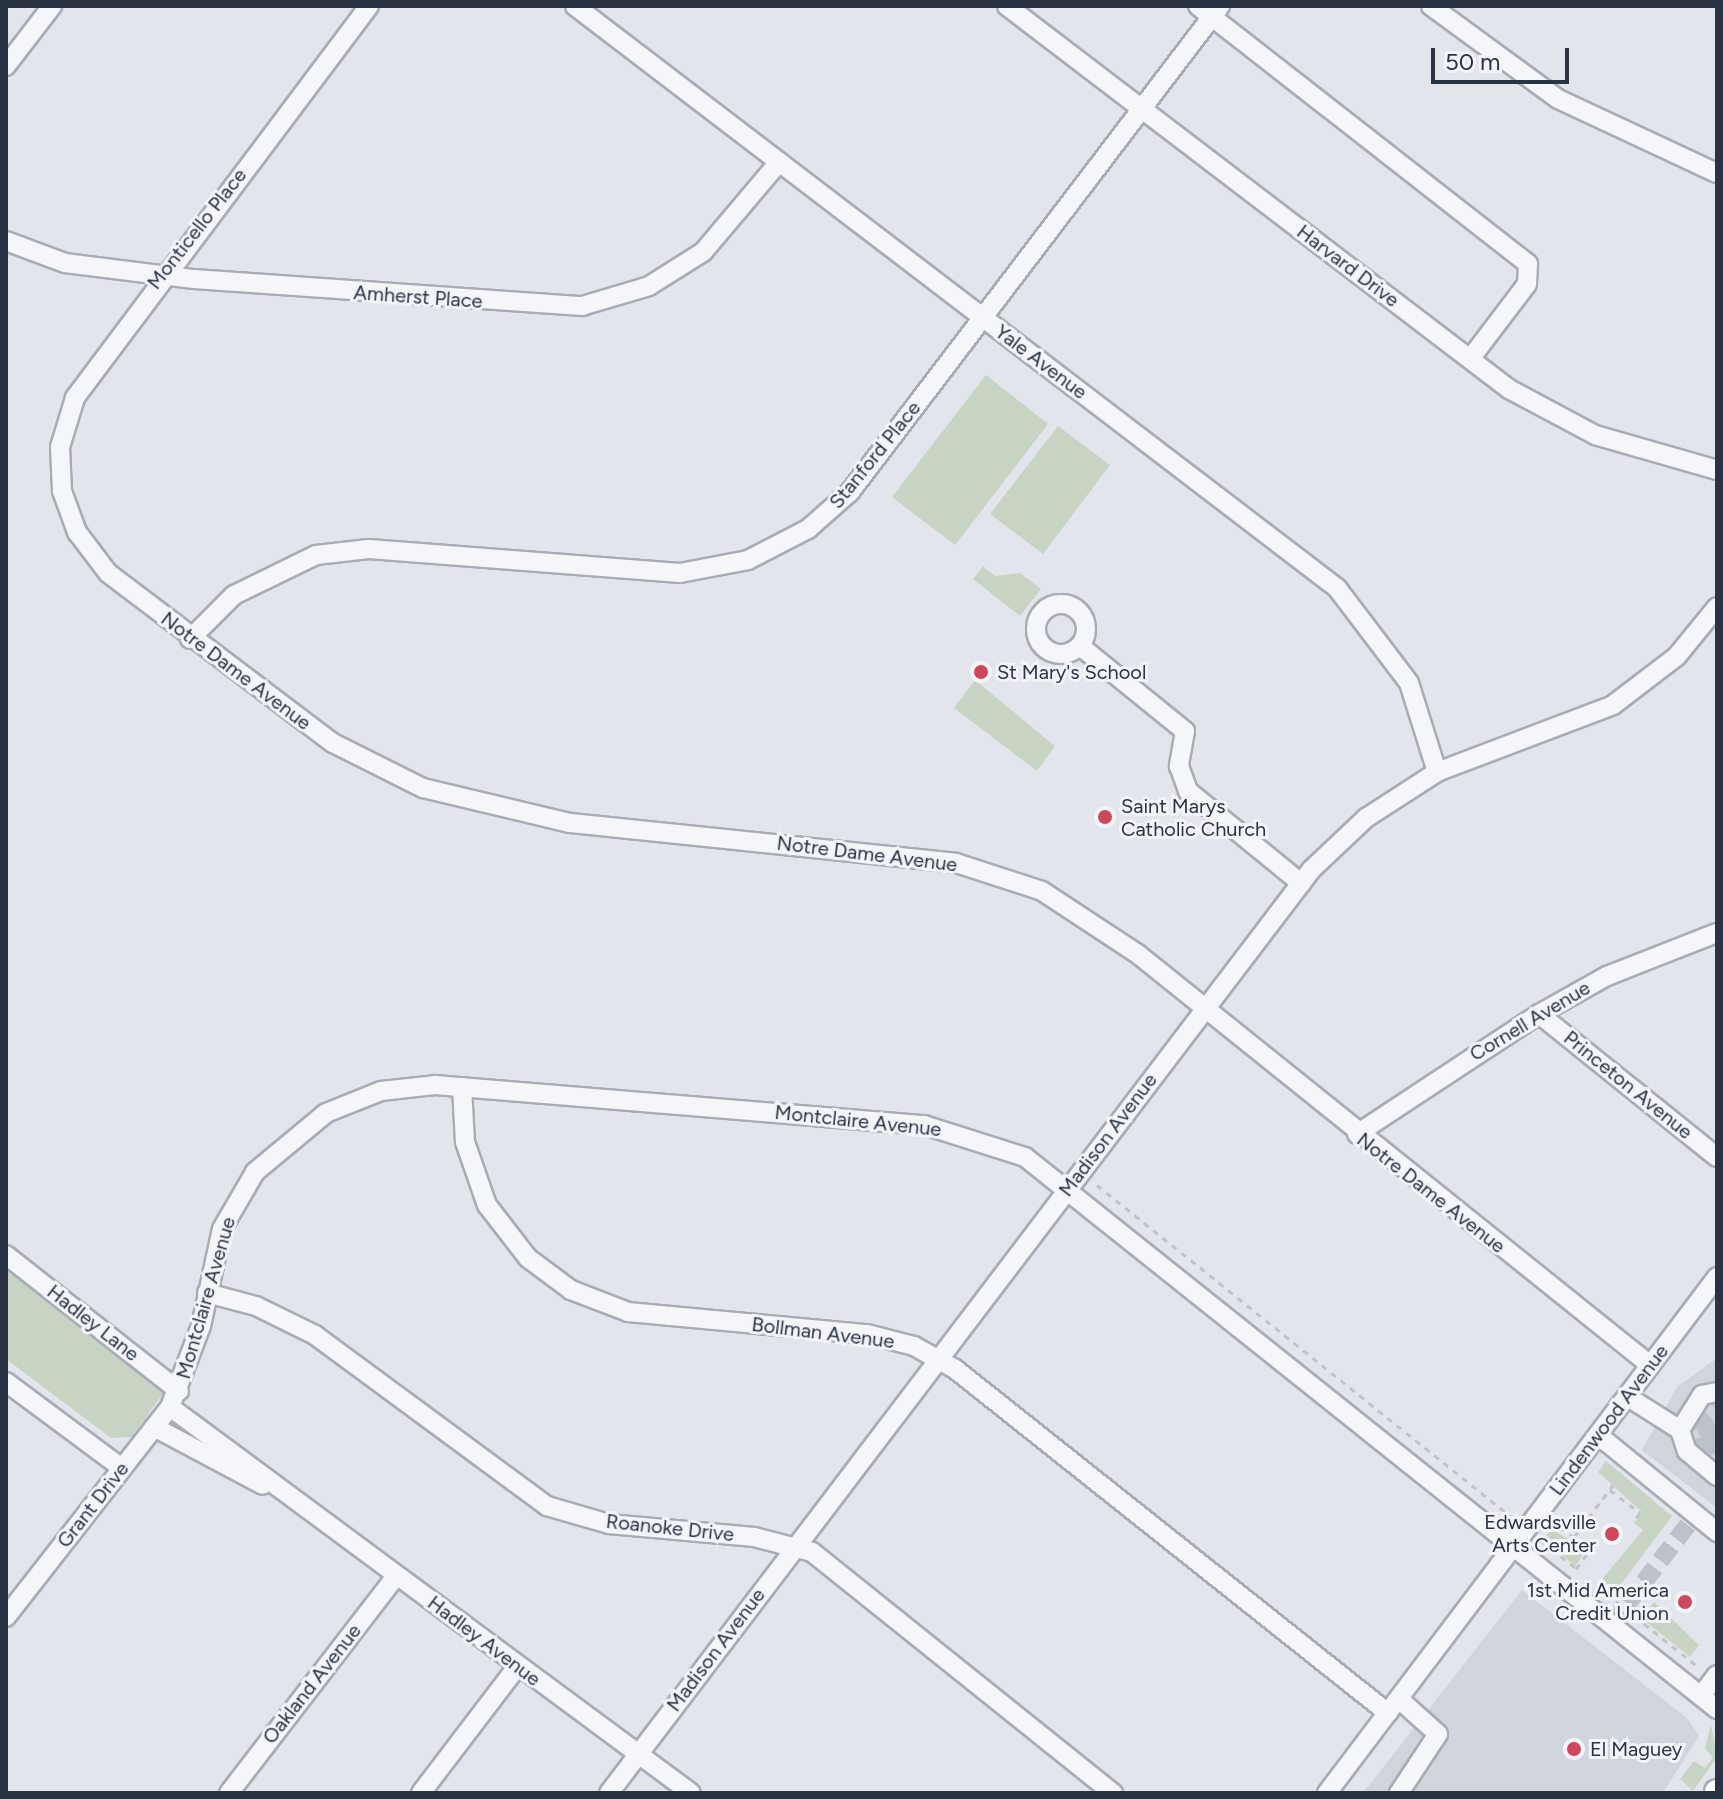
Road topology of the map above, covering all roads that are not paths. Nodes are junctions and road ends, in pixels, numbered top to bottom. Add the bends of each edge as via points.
1 (52, 6) edge
2 (369, 6) edge
3 (575, 6) edge
4 (1007, 6) edge
5 (1431, 6) edge
6 (1210, 9) edge
7 (6, 66) edge
8 (1142, 109) junction
9 (779, 162) junction
10 (1717, 173) edge
11 (6, 241) edge
12 (161, 275) junction
13 (982, 317) junction
14 (1470, 359) junction
15 (60, 469) joint
16 (1717, 470) edge
17 (1717, 607) edge
18 (190, 639) junction
19 (1080, 646) dead end
20 (1437, 772) junction
21 (1301, 883) junction
22 (1717, 933) edge
23 (1204, 1010) junction
24 (1539, 1014) junction
25 (462, 1087) junction
26 (1357, 1134) junction
27 (1717, 1157) edge
28 (1067, 1188) junction
29 (6, 1255) edge
30 (1717, 1277) edge
31 (207, 1293) junction
32 (937, 1359) junction
33 (1650, 1365) junction
34 (6, 1382) edge
35 (1717, 1392) edge
36 (1628, 1397) junction
37 (174, 1399) junction
38 (154, 1427) junction
39 (1680, 1430) junction
40 (1598, 1435) junction
41 (122, 1468) junction
42 (1717, 1476) edge
43 (277, 1490) junction
44 (1717, 1532) edge
45 (1515, 1546) junction
46 (794, 1547) junction
47 (396, 1576) junction
48 (6, 1617) edge
49 (517, 1667) junction
50 (1715, 1677) edge
51 (1701, 1696) junction
52 (1394, 1706) junction
53 (1717, 1709) edge
54 (638, 1754) junction
55 (229, 1793) edge
56 (421, 1793) edge
57 (609, 1793) edge
58 (691, 1793) edge
59 (1113, 1793) edge
60 (1327, 1793) edge
61 (1399, 1793) edge

1 - 7 street
2 - 12 street, Monticello Place
3 - 9 street, Yale Avenue
4 - 8 street, Harvard Drive
5 - 10 street via 1558,99
6 - 8 street, Stanford Place
6 - 14 street via 1528,264 1527,284
8 - 13 street, Stanford Place
8 - 14 street, Harvard Drive
9 - 12 street, Amherst Place via 703,252 649,286 582,306
9 - 13 street, Yale Avenue
11 - 12 street, Amherst Place via 65,263
12 - 15 street, Monticello Place via 75,398
13 - 18 street, Stanford Place via 850,492 808,529 748,560 680,573 347,550 262,576
13 - 20 street, Yale Avenue via 1337,588 1409,683
14 - 16 street, Harvard Drive via 1595,435
15 - 18 street, Notre Dame Avenue via 68,512 88,551
17 - 20 street, Madison Avenue via 1677,656 1613,705
18 - 23 street, Notre Dame Avenue via 333,743 423,788 570,823 956,863 1042,891 1139,955
19 - 21 street via 1185,731 1179,766 1188,791
20 - 21 street, Madison Avenue via 1366,818
21 - 23 street, Madison Avenue
22 - 24 street, Cornell Avenue via 1607,976
23 - 26 street, Notre Dame Avenue
23 - 28 street, Madison Avenue
24 - 26 street, Cornell Avenue
24 - 27 street, Princeton Avenue
25 - 28 street, Montclaire Avenue via 924,1125 1025,1157
25 - 31 street, Montclaire Avenue via 381,1091 297,1131 236,1199
25 - 32 street, Bollman Avenue via 465,1142 487,1205 528,1258 571,1290 628,1312 867,1334
26 - 33 street, Notre Dame Avenue
28 - 32 street, Madison Avenue
28 - 45 street, Montclaire Avenue
29 - 37 street, Hadley Lane
30 - 33 street, Lindenwood Avenue
31 - 37 street, Montclaire Avenue
31 - 46 street, Roanoke Drive via 256,1306 315,1335 547,1506 609,1524
32 - 46 street, Madison Avenue
32 - 52 street, Bollman Avenue
33 - 36 street, Lindenwood Avenue
34 - 41 street
35 - 39 street via 1702,1395
36 - 39 street
36 - 40 street, Lindenwood Avenue
37 - 38 street, Grant Drive
37 - 43 street, Hadley Avenue
38 - 41 street, Grant Drive
38 - 43 street, Hadley Avenue
39 - 42 street via 1687,1451
40 - 44 street
40 - 45 street, Lindenwood Avenue
41 - 48 street, Grant Drive
43 - 47 street, Hadley Avenue
45 - 51 street, Montclaire Avenue
45 - 52 street, Lindenwood Avenue
46 - 54 street, Madison Avenue
46 - 59 street, Roanoke Drive via 812,1552
47 - 49 street, Hadley Avenue
47 - 55 street, Oakland Avenue
49 - 54 street, Hadley Avenue
49 - 56 street
50 - 51 street
51 - 53 street, Montclaire Avenue
52 - 60 street, Lindenwood Avenue
52 - 61 street, Bollman Avenue via 1438,1734
54 - 57 street, Madison Avenue
54 - 58 street, Hadley Avenue

